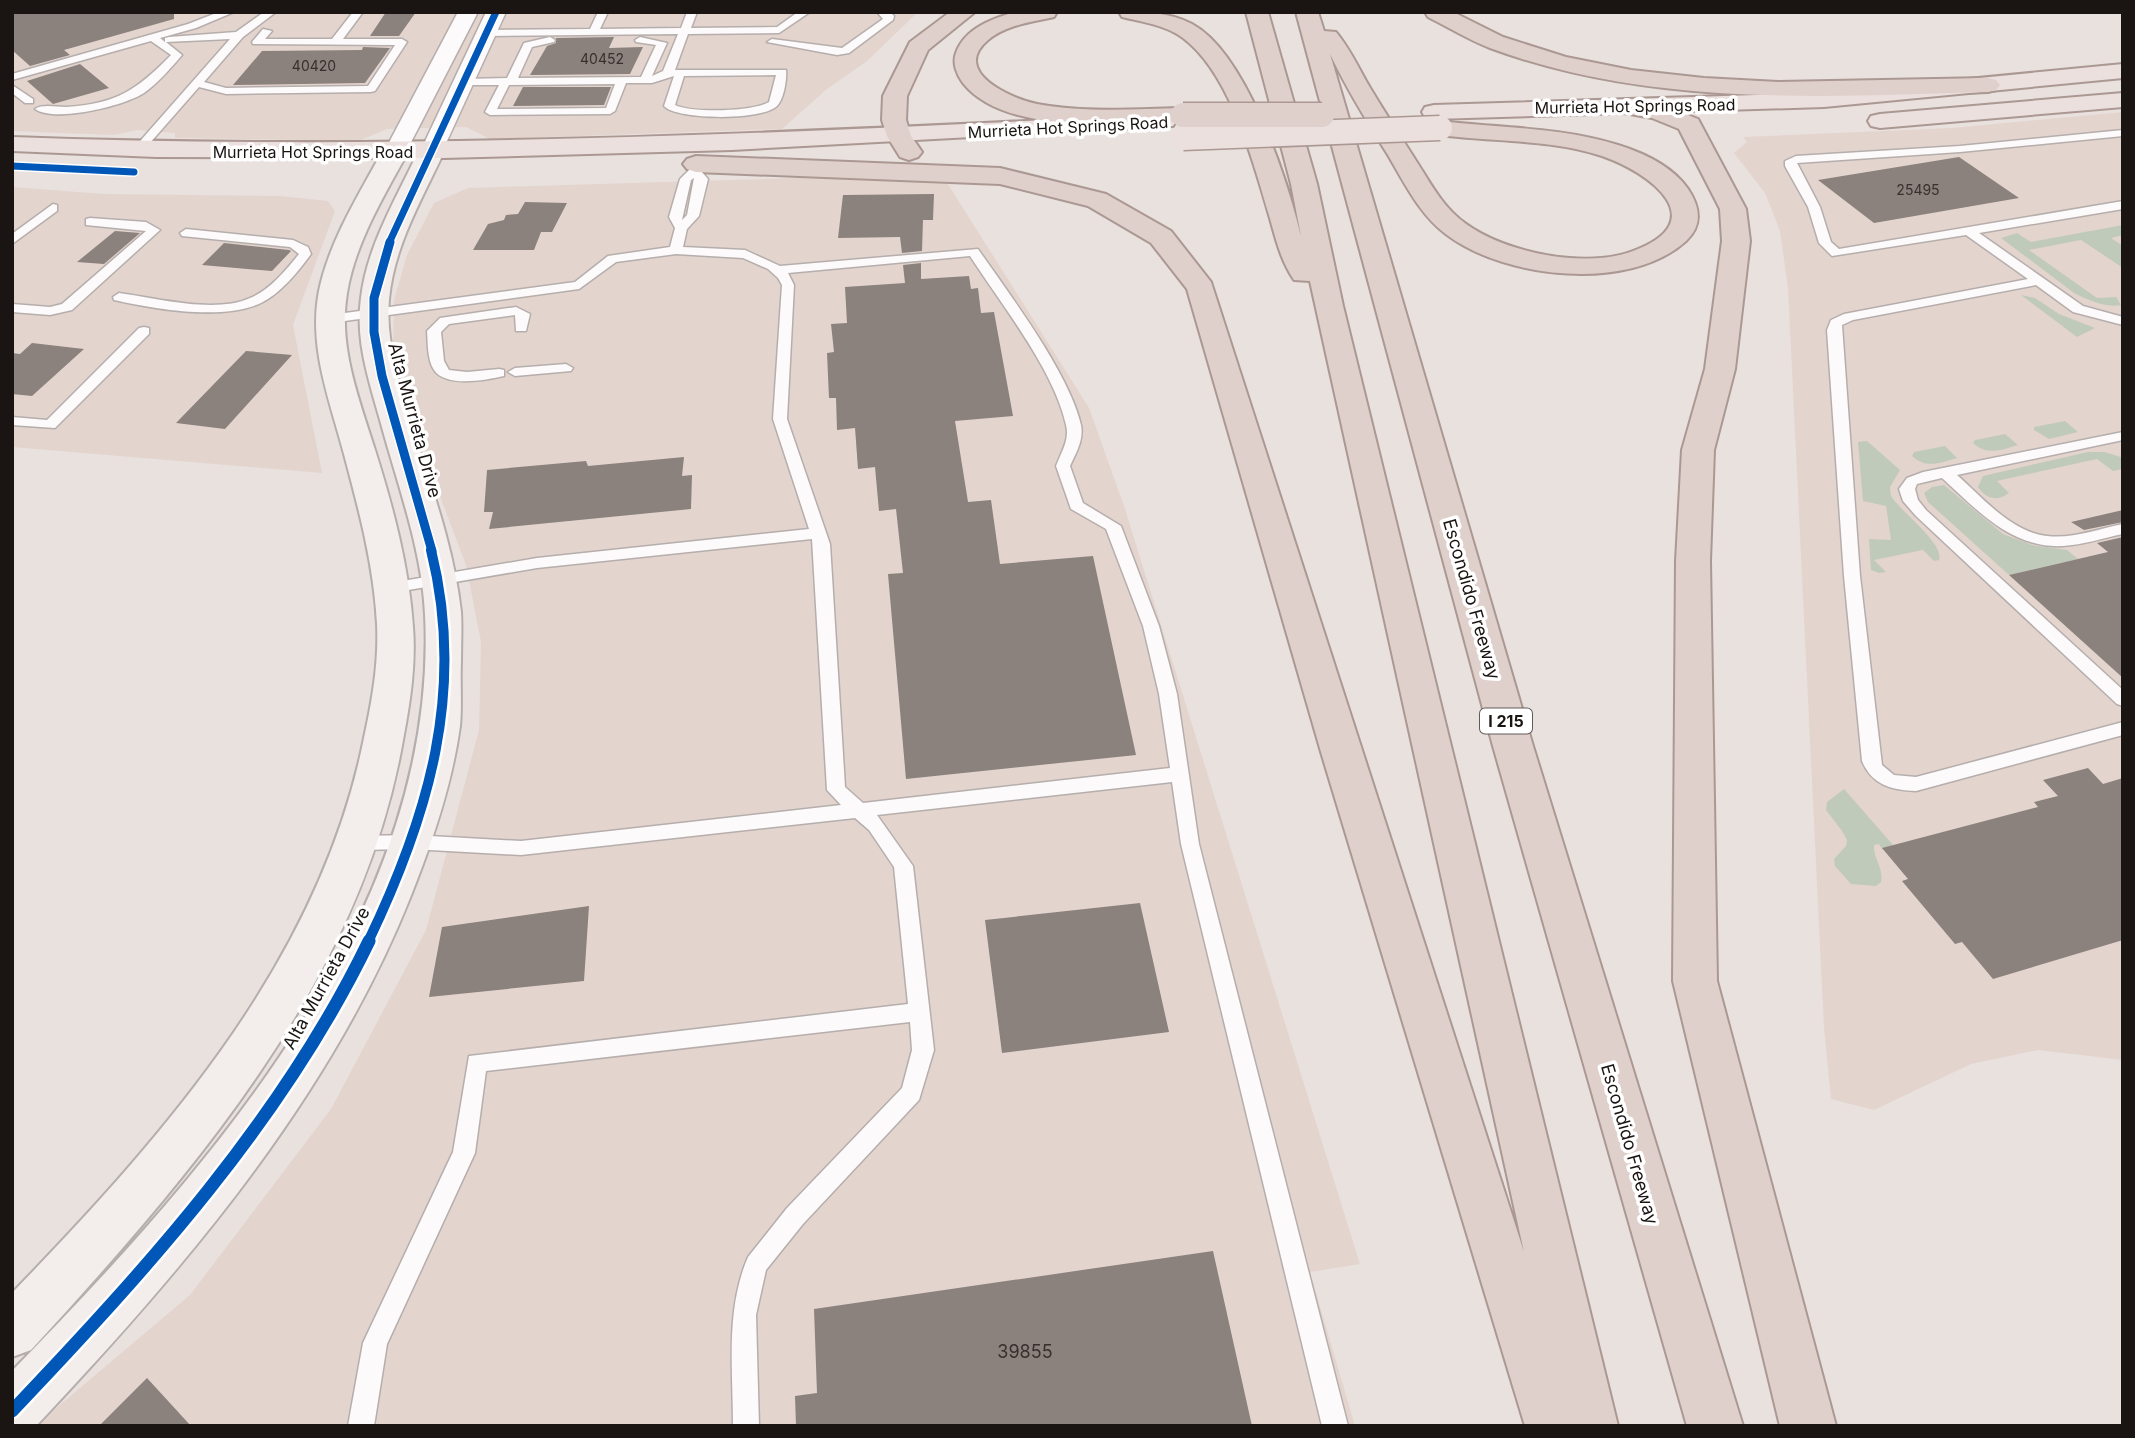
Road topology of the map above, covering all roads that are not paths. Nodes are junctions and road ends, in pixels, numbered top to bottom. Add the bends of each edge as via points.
1 (229, 12) edge
2 (271, 12) edge
3 (358, 12) edge
4 (468, 12) edge
5 (496, 12) edge
6 (603, 12) edge
7 (692, 12) edge
8 (805, 12) edge
9 (882, 12) edge
10 (964, 12) edge
11 (1046, 12) edge
12 (1130, 12) edge
13 (1258, 12) edge
14 (1308, 12) edge
15 (1436, 12) edge
16 (209, 16) edge
17 (779, 30) junction
18 (267, 31) junction
19 (684, 31) junction
20 (593, 32) junction
21 (242, 33) junction
22 (342, 33) junction
23 (486, 33) junction
24 (155, 39) junction
25 (550, 40) dead end
26 (612, 40) dead end
27 (335, 42) junction
28 (768, 56) junction
29 (2123, 71) edge
30 (674, 73) junction
31 (12, 77) edge
32 (622, 80) junction
33 (645, 80) junction
34 (508, 81) junction
35 (464, 82) junction
36 (196, 83) junction
37 (1988, 85) junction
38 (12, 88) edge
39 (531, 96) junction
40 (560, 96) junction
41 (591, 96) junction
42 (2123, 100) edge
43 (29, 101) dead end
44 (1627, 107) junction
45 (40, 109) dead end
46 (1437, 120) junction
47 (1183, 124) junction
48 (1689, 124) junction
49 (2123, 133) edge
50 (12, 144) edge
51 (904, 144) junction
52 (138, 150) junction
53 (389, 163) junction
54 (427, 163) junction
55 (12, 166) edge
56 (696, 168) junction
57 (2123, 205) edge
58 (53, 208) dead end
59 (90, 222) dead end
60 (1968, 231) junction
61 (186, 233) dead end
62 (12, 240) edge
63 (677, 250) junction
64 (777, 270) junction
65 (2038, 281) junction
66 (118, 297) dead end
67 (1329, 306) junction
68 (12, 308) edge
69 (373, 314) junction
70 (330, 319) junction
71 (2123, 321) edge
72 (521, 328) dead end
73 (144, 331) dead end
74 (566, 368) dead end
75 (515, 372) dead end
76 (499, 373) dead end
77 (12, 421) edge
78 (2119, 441) edge
79 (1945, 472) junction
80 (2123, 529) edge
81 (817, 533) junction
82 (438, 581) junction
83 (391, 588) junction
84 (2123, 700) edge
85 (2123, 728) edge
86 (1181, 774) junction
87 (859, 810) junction
88 (412, 842) junction
89 (358, 843) junction
90 (919, 1012) junction
91 (12, 1331) edge
92 (12, 1411) edge
93 (361, 1426) edge
94 (747, 1426) edge
95 (1335, 1426) edge
96 (1553, 1426) edge
97 (1590, 1426) edge
98 (1716, 1426) edge
99 (1808, 1426) edge

1 - 16 lane
2 - 21 lane
3 - 22 lane
4 - 53 street
5 - 23 street
6 - 20 lane
7 - 19 lane
8 - 17 lane
9 - 28 lane via 888,20 845,51
10 - 51 highway via 918,47 895,96 894,120
11 - 47 highway via 1001,25 972,45 966,68 982,90 1003,102 1055,114
12 - 67 highway via 1179,26 1199,40 1216,62 1252,127 1295,262
13 - 67 highway via 1304,184
14 - 46 highway via 1340,51 1429,202 1469,238 1520,258 1588,264 1631,259 1660,249 1686,220 1684,201 1674,186 1628,156
14 - 98 highway, Escondido Freeway / I 215 via 1513,746
15 - 37 highway via 1473,32 1545,58 1663,81 1802,88
16 - 24 lane
17 - 19 lane
17 - 28 lane
18 - 21 lane
18 - 22 lane
18 - 27 lane via 257,43
19 - 20 lane
19 - 30 lane
20 - 23 lane
21 - 24 lane
21 - 36 lane
22 - 27 lane
23 - 35 street
24 - 31 lane
24 - 45 lane via 177,55 140,92 75,111
25 - 34 lane via 528,45
26 - 33 lane via 662,43
27 - 36 lane via 402,42 372,89 226,91
28 - 30 lane
28 - 30 lane via 782,72 774,104 760,110 674,110 669,106
29 - 37 main road, Murrieta Hot Springs Road
30 - 33 lane
32 - 33 lane
32 - 41 lane
32 - 41 lane via 610,111
34 - 35 lane
34 - 39 lane
34 - 39 lane via 490,112
35 - 54 street
36 - 52 lane
37 - 44 main road, Murrieta Hot Springs Road via 1824,100
38 - 43 lane
39 - 40 lane
39 - 40 lane
40 - 41 lane
40 - 41 lane
42 - 48 main road, Murrieta Hot Springs Road via 1840,122
44 - 46 main road, Murrieta Hot Springs Road
44 - 48 highway via 1657,111
46 - 47 main road, Murrieta Hot Springs Road, bridge
46 - 47 main road, Murrieta Hot Springs Road, bridge via 1322,115
46 - 48 main road, Murrieta Hot Springs Road
47 - 51 main road, Murrieta Hot Springs Road
48 - 99 highway via 1733,209 1736,241 1720,369 1698,450 1693,561 1695,982
49 - 60 lane via 1791,161 1814,207 1825,243 1836,253
50 - 52 main road, Murrieta Hot Springs Road
51 - 54 main road, Murrieta Hot Springs Road
51 - 56 main road, Murrieta Hot Springs Road
52 - 53 main road, Murrieta Hot Springs Road
53 - 54 main road, Murrieta Hot Springs Road
53 - 55 main road, Murrieta Hot Springs Road via 134,172
53 - 70 street, Alta Murrieta Drive via 338,273
54 - 56 main road, Murrieta Hot Springs Road
54 - 69 street, Alta Murrieta Drive via 383,260
56 - 63 lane via 702,179 693,216 681,228
56 - 96 highway via 1000,176 1097,200 1161,237 1201,288
57 - 60 lane
58 - 62 lane
59 - 68 lane via 154,230 66,307 50,311
60 - 65 lane
61 - 66 lane via 293,244 305,254 264,296 242,306 219,308
63 - 64 lane via 746,254
63 - 69 lane via 612,259 579,285
64 - 81 lane via 788,285 780,419
64 - 86 lane via 974,252 1054,375 1074,426 1074,440 1063,466 1076,506 1113,526 1151,626
65 - 71 lane via 2078,309
65 - 85 lane via 1836,323 1852,576 1871,761 1882,778 1895,784 1916,784
67 - 97 highway
69 - 70 lane
69 - 82 street, Alta Murrieta Drive via 384,383
70 - 83 street, Alta Murrieta Drive via 336,369
72 - 76 lane via 523,314 516,311 445,321 433,331 445,374
73 - 77 lane via 50,425
74 - 75 lane
78 - 79 lane
79 - 80 lane via 2006,526 2022,534 2061,542
79 - 84 lane via 1912,481 1907,489 1911,500
81 - 82 lane via 537,563
81 - 87 lane via 826,598 836,790
82 - 83 lane
82 - 88 street, Alta Murrieta Drive via 446,677 441,728
83 - 89 street, Alta Murrieta Drive via 395,639 390,715
86 - 87 lane
86 - 95 lane via 1190,844
87 - 88 lane via 521,848
87 - 90 lane via 876,825 904,866
88 - 89 lane
88 - 92 street, Alta Murrieta Drive via 366,950 297,1067 246,1141 153,1257
89 - 91 street, Alta Murrieta Drive via 305,956 228,1079 133,1199
90 - 93 lane via 477,1063 464,1153 375,1343
90 - 94 lane via 923,1049 911,1093 795,1216 756,1265 744,1314

